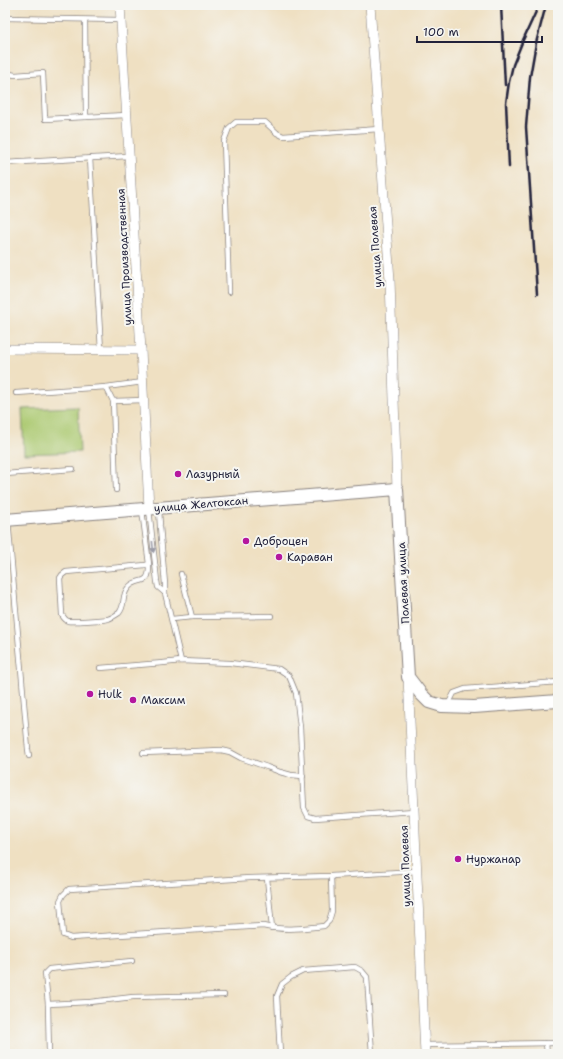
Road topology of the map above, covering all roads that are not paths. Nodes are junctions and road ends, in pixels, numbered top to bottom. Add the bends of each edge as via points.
1 (120, 5) edge
2 (370, 5) edge
3 (5, 18) edge
4 (85, 20) junction
5 (121, 20) junction
6 (5, 73) edge
7 (127, 115) junction
8 (86, 117) junction
9 (379, 129) junction
10 (130, 156) junction
11 (90, 158) junction
12 (5, 163) edge
13 (228, 292) dead end
14 (5, 349) edge
15 (101, 350) junction
16 (141, 350) junction
17 (143, 382) junction
18 (106, 387) junction
19 (16, 392) dead end
20 (144, 400) junction
21 (113, 401) junction
22 (73, 469) dead end
23 (5, 474) edge
24 (397, 488) junction
25 (116, 490) dead end
26 (150, 508) junction
27 (7, 520) edge
28 (149, 564) junction
29 (181, 574) dead end
30 (165, 593) junction
31 (271, 616) dead end
32 (192, 617) junction
33 (172, 619) junction
34 (181, 661) junction
35 (100, 668) dead end
36 (408, 677) junction
37 (558, 682) edge
38 (558, 701) edge
39 (447, 706) junction
40 (143, 753) dead end
41 (29, 756) dead end
42 (303, 776) junction
43 (414, 811) junction
44 (417, 871) junction
45 (331, 876) junction
46 (267, 878) junction
47 (272, 928) junction
48 (132, 961) dead end
49 (224, 995) dead end
50 (48, 1004) junction
51 (546, 1043) junction
52 (558, 1043) edge
53 (425, 1049) edge
54 (49, 1054) edge
55 (280, 1054) edge
56 (372, 1054) edge
57 (547, 1054) edge

1 - 5 street, улица Производственная
2 - 9 street, улица Полевая
3 - 4 lane
4 - 5 lane
4 - 8 lane
5 - 7 street, улица Производственная
6 - 8 lane via 43,73 45,119
7 - 8 lane
7 - 10 street, улица Производственная
9 - 13 lane via 283,136 265,122 236,122 229,128 224,141
9 - 24 street, улица Полевая via 390,280
10 - 11 lane
10 - 16 street, улица Производственная
11 - 12 lane
11 - 15 lane
14 - 15 street
15 - 16 street
16 - 17 street, улица Производственная
17 - 18 lane
17 - 20 street, улица Производственная
18 - 19 lane
18 - 21 lane
20 - 21 lane
20 - 26 street, улица Производственная
21 - 25 lane
22 - 23 lane
24 - 26 street, улица Желтоксан
24 - 36 street, Полевая улица
26 - 27 street, улица Желтоксан
26 - 28 lane
26 - 30 lane via 160,526
26 -> 30 lane via 157,582
27 - 41 lane
28 - 28 lane via 148,578 128,588 124,595 124,604 118,614 108,619 76,622 65,620 62,615 62,574
29 - 32 lane
30 - 33 lane
31 - 32 lane
32 - 33 lane
33 - 34 lane
34 - 35 lane
34 - 42 lane via 230,663 279,670 289,676 296,693
36 - 39 street via 429,702
36 - 43 street, улица Полевая
37 - 39 lane via 465,689 454,694
38 - 39 street via 474,707
40 - 42 lane via 221,750 280,772
42 - 43 lane via 304,808 308,816 315,818
43 - 44 street, улица Полевая
44 - 45 lane
44 - 53 street, улица Полевая
45 - 46 lane
45 - 47 lane via 332,911 329,921 324,926
46 - 47 lane
46 - 47 lane via 69,888 60,901 63,935 71,938 263,926
48 - 50 lane via 48,969 45,973
49 - 50 lane via 133,997
50 - 54 lane
51 - 52 lane
51 - 53 lane
51 - 57 lane
55 - 56 lane via 277,996 282,984 303,971 355,966 367,977

